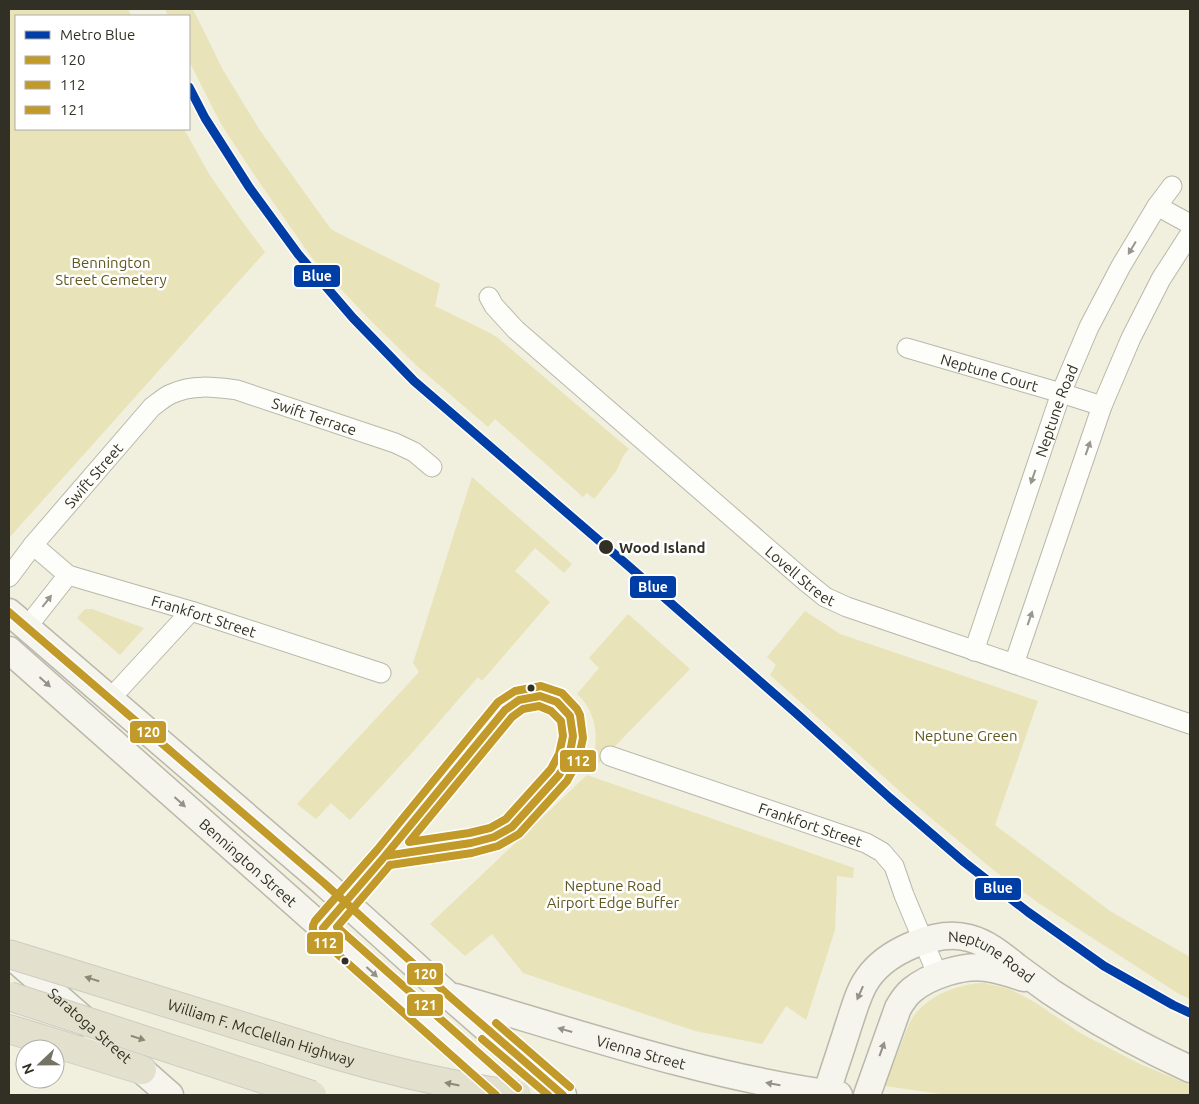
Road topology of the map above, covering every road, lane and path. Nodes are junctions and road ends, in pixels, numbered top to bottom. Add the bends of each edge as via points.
1 (1172, 186) dead end
2 (1157, 206) junction
3 (1190, 224) edge
4 (1190, 234) edge
5 (489, 297) dead end
6 (907, 348) dead end
7 (189, 388) joint
8 (1061, 393) junction
9 (1102, 406) junction
10 (432, 467) dead end
11 (33, 545) junction
12 (68, 575) junction
13 (9, 577) edge
14 (192, 610) junction
15 (18, 619) edge
16 (9, 650) edge
17 (974, 650) junction
18 (1014, 664) junction
19 (381, 672) dead end
20 (110, 699) junction
21 (1190, 724) edge
22 (168, 748) junction
23 (610, 756) dead end
24 (148, 773) junction
25 (924, 942) junction
26 (9, 954) edge
27 (938, 976) junction
28 (1035, 981) junction
29 (448, 995) junction
30 (9, 996) edge
31 (9, 1029) edge
32 (142, 1070) junction
33 (1190, 1070) edge
34 (170, 1095) edge
35 (312, 1095) edge
36 (511, 1095) edge
37 (517, 1095) edge
38 (563, 1095) edge
39 (830, 1095) edge
40 (867, 1095) edge

1 - 2 street, Neptune Road
2 - 3 street
2 -> 8 street, Neptune Road via 1094,318
4 - 9 street via 1131,338
5 - 17 street, Lovell Street via 516,330 826,597
6 - 8 street, Neptune Court
7 - 10 street, Swift Terrace via 211,386 237,390 395,443 414,452
7 - 11 street, Swift Street via 170,394 152,407
8 - 9 street, Neptune Court
8 -> 17 street, Neptune Road
18 -> 9 street
11 - 12 street, Frankfort Street
11 - 13 street, Swift Street
12 - 14 street, Frankfort Street
15 -> 12 street
14 - 19 street, Frankfort Street
14 - 20 street
15 - 16 main road
15 - 20 main road
16 -> 24 main road, Bennington Street
17 - 18 street, Lovell Street
18 - 21 street, Lovell Street
20 - 22 main road
22 - 24 main road
22 - 29 main road
23 - 25 street, Frankfort Street via 866,843 882,852 894,866
24 -> 36 main road, Bennington Street
25 - 27 street, Frankfort Street
25 - 28 main road, Neptune Road via 959,936 982,942
25 -> 39 main road, Neptune Road via 891,956 867,978 857,1000
26 - 32 main road, Saratoga Street
37 -> 26 highway, William F. McClellan Highway, bridge via 449,1084 373,1066
27 - 28 main road, Neptune Road via 974,967
40 -> 27 main road, Neptune Road via 898,1008 912,990
28 - 33 main road via 1102,1023
29 - 38 main road
39 -> 29 main road, Vienna Street via 698,1068
30 -> 35 highway, bridge
31 - 32 highway
32 - 34 main road, Saratoga Street

